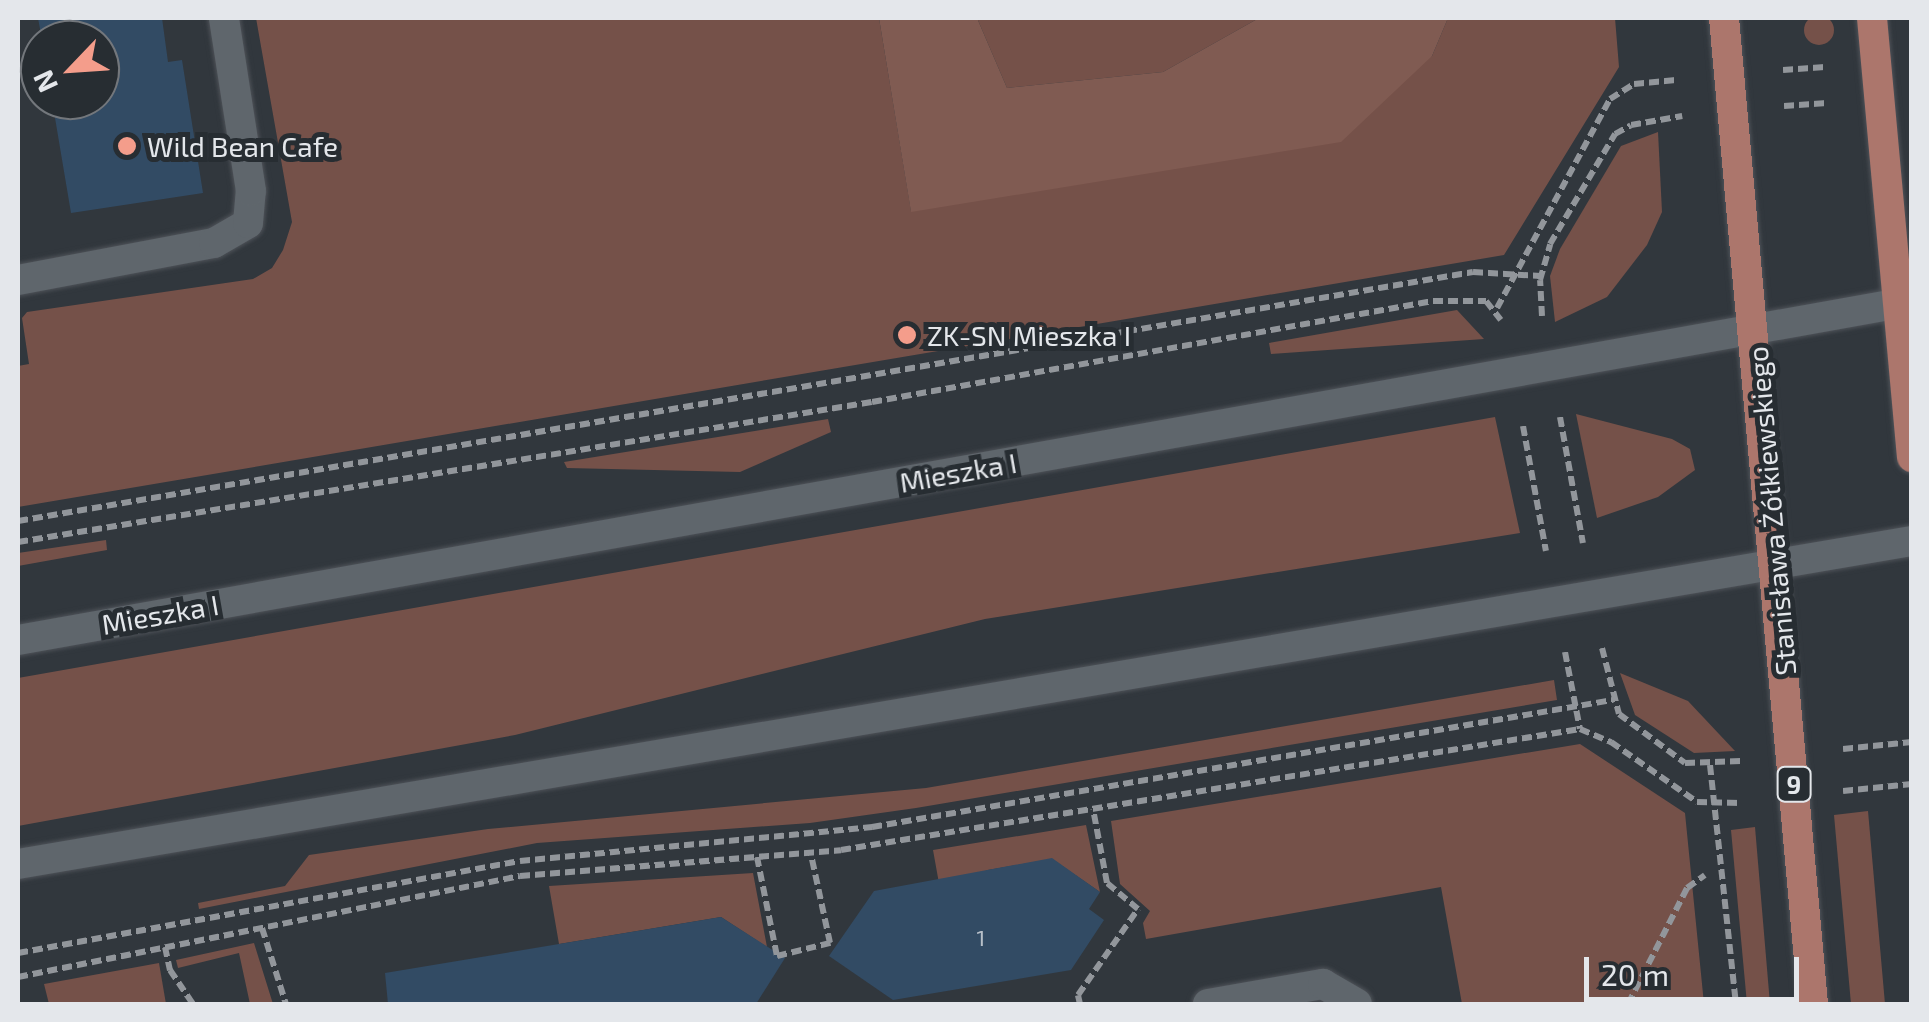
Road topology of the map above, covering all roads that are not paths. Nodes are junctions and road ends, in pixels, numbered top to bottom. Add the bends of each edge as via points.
1 (224, 18) edge
2 (1724, 18) edge
3 (1872, 18) edge
4 (18, 280) edge
5 (1905, 302) edge
6 (1755, 329) junction
7 (1912, 457) edge
8 (1912, 541) edge
9 (1776, 564) junction
10 (18, 640) edge
11 (18, 864) edge
12 (1208, 1004) edge
13 (1357, 1004) edge
14 (1813, 1004) edge

1 - 4 street via 251,191 248,224 214,244
2 - 6 main road, Stanisława Żółkiewskiego / 9
3 - 5 main road
5 - 6 street, Mieszka I
5 - 7 main road
6 - 9 main road, Stanisława Żółkiewskiego / 9
6 - 10 street, Mieszka I
8 - 9 street
9 - 11 street
9 - 14 main road, Stanisława Żółkiewskiego / 9
12 - 13 street via 1324,984

